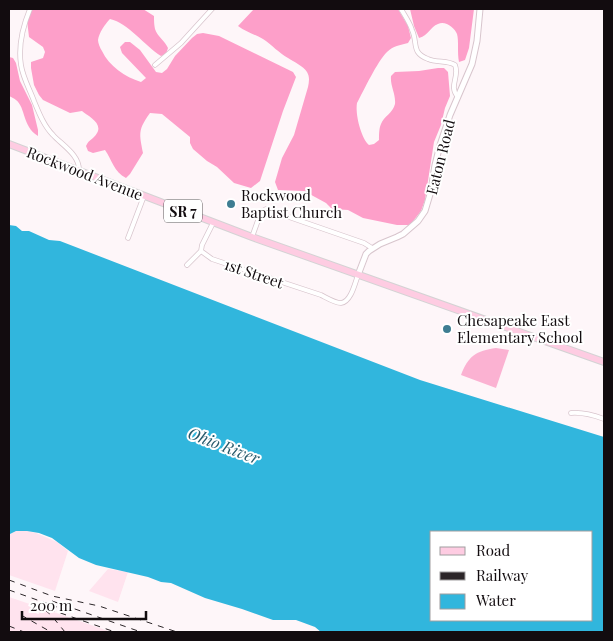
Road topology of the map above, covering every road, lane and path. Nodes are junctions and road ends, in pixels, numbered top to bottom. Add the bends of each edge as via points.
1 (30, 9) edge
2 (212, 9) edge
3 (401, 9) edge
4 (480, 9) edge
5 (155, 66) dead end
6 (458, 97) junction
7 (9, 144) edge
8 (79, 171) junction
9 (144, 196) junction
10 (212, 222) junction
11 (252, 237) junction
12 (128, 238) dead end
13 (372, 248) junction
14 (201, 251) junction
15 (188, 265) dead end
16 (358, 275) junction
17 (604, 362) edge
18 (571, 413) dead end
19 (604, 419) edge

1 - 8 street via 22,32 21,48 21,64 27,84 47,128 77,160
2 - 5 street
3 - 6 street via 413,32 418,53 429,60 455,65 453,91
4 - 6 street, Eaton Road via 472,64
6 - 13 street, Eaton Road via 440,145 422,216 397,238
7 - 8 main road, Rockwood Avenue / SR 7
8 - 9 main road, Rockwood Avenue / SR 7
9 - 10 main road, Rockwood Avenue / SR 7
9 - 12 street
10 - 11 main road, Rockwood Avenue / SR 7
10 - 14 street
11 - 13 street via 261,212 266,209
11 - 16 main road, Rockwood Avenue / SR 7
13 - 16 street via 366,254
14 - 15 street
14 - 16 street, 1st Street via 212,259 342,303 349,297
16 - 17 main road, SR 7
18 - 19 street via 580,412

